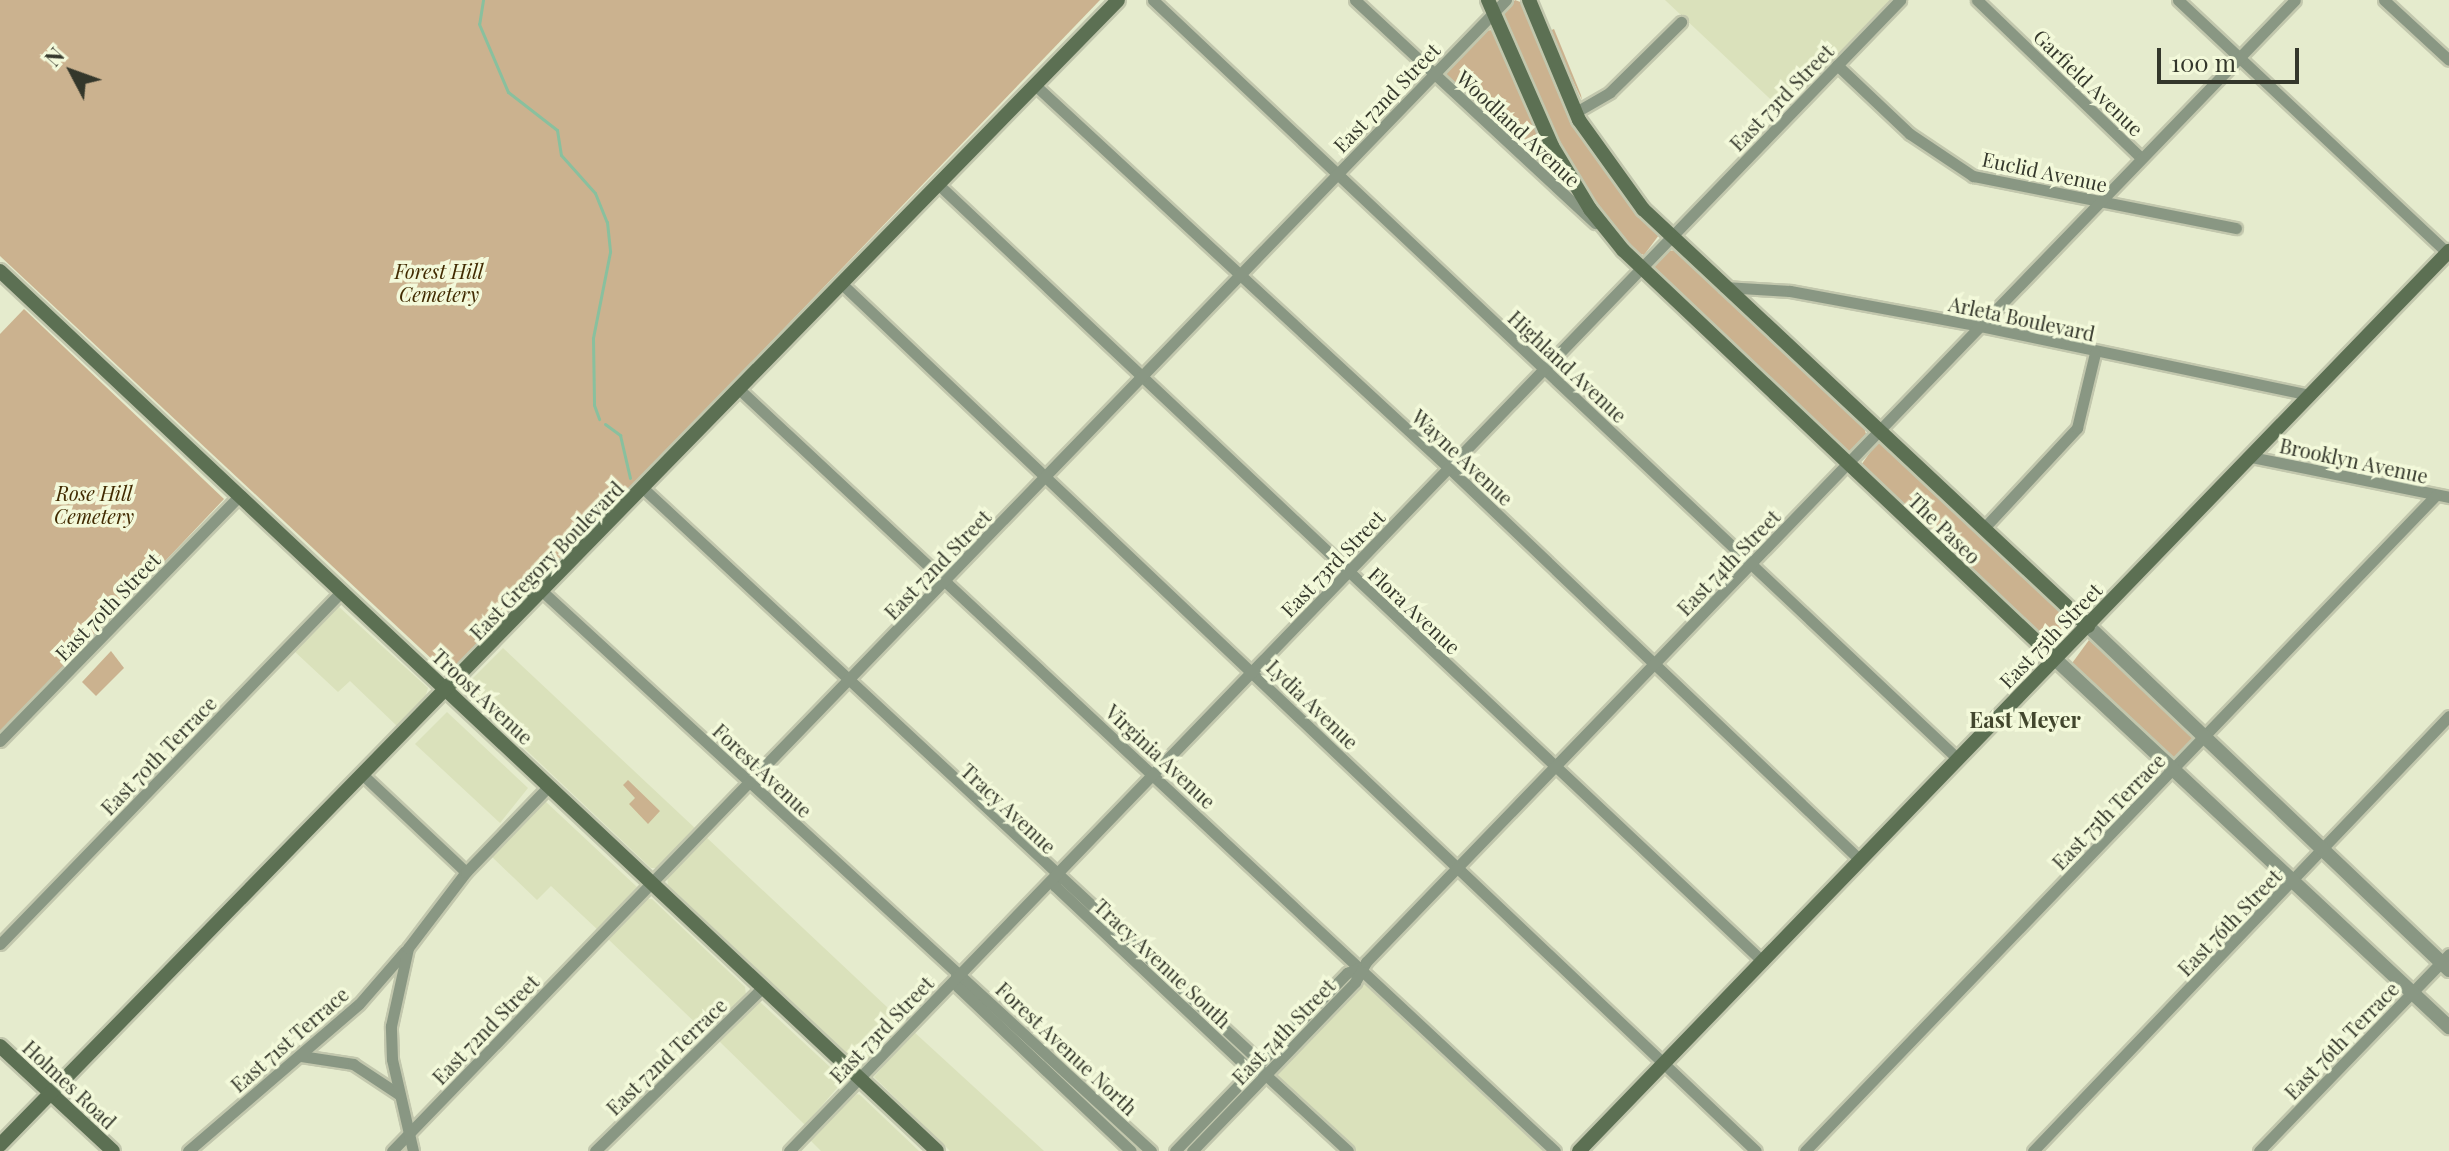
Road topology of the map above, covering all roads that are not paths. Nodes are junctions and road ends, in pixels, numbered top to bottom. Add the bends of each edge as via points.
1 (1118, 0) edge
2 (1153, 0) edge
3 (1355, 0) edge
4 (1506, 0) edge
5 (1529, 0) edge
6 (1900, 0) edge
7 (1977, 0) edge
8 (2178, 0) edge
9 (2295, 0) edge
10 (2384, 0) edge
11 (1491, 6) edge
12 (1681, 22) dead end
13 (2240, 57) junction
14 (2449, 60) edge
15 (1837, 65) junction
16 (1434, 73) junction
17 (1036, 86) junction
18 (1576, 112) junction
19 (2141, 158) junction
20 (1337, 173) junction
21 (940, 186) junction
22 (2100, 201) junction
23 (2236, 228) dead end
24 (1671, 237) junction
25 (1623, 250) junction
26 (2448, 252) edge
27 (1641, 269) junction
28 (0, 271) edge
29 (1240, 275) junction
30 (843, 285) junction
31 (1724, 287) junction
32 (1980, 326) junction
33 (2095, 353) junction
34 (1545, 369) junction
35 (1143, 377) junction
36 (740, 390) junction
37 (2310, 395) junction
38 (1879, 431) junction
39 (2251, 457) junction
40 (1849, 463) junction
41 (1449, 468) junction
42 (1047, 477) junction
43 (644, 489) junction
44 (240, 495) junction
45 (2436, 495) junction
46 (2449, 497) edge
47 (1984, 528) junction
48 (1752, 564) junction
49 (1349, 571) junction
50 (947, 580) junction
51 (342, 591) junction
52 (543, 592) junction
53 (2088, 626) junction
54 (2054, 658) junction
55 (1654, 664) junction
56 (1253, 671) junction
57 (848, 681) junction
58 (447, 690) junction
59 (2449, 716) edge
60 (2203, 739) junction
61 (0, 741) edge
62 (1958, 759) junction
63 (1555, 766) junction
64 (2174, 769) junction
65 (1154, 773) junction
66 (363, 775) junction
67 (750, 781) junction
68 (549, 786) junction
69 (2321, 852) junction
70 (1860, 860) junction
71 (1458, 867) junction
72 (466, 872) junction
73 (1055, 876) junction
74 (2294, 881) junction
75 (651, 882) junction
76 (0, 944) edge
77 (408, 948) junction
78 (1762, 961) junction
79 (2446, 962) edge
80 (1361, 967) junction
81 (956, 976) junction
82 (763, 987) junction
83 (2412, 992) junction
84 (2449, 1027) edge
85 (0, 1046) edge
86 (301, 1056) junction
87 (1663, 1064) junction
88 (1261, 1070) junction
89 (860, 1078) junction
90 (51, 1092) junction
91 (400, 1095) junction
92 (409, 1134) junction
93 (0, 1145) edge
94 (113, 1151) edge
95 (188, 1151) edge
96 (392, 1151) edge
97 (413, 1151) edge
98 (595, 1151) edge
99 (789, 1151) edge
100 (937, 1151) edge
101 (1131, 1151) edge
102 (1151, 1151) edge
103 (1175, 1151) edge
104 (1192, 1151) edge
105 (1348, 1151) edge
106 (1555, 1151) edge
107 (1579, 1151) edge
108 (1756, 1151) edge
109 (1805, 1151) edge
110 (2033, 1151) edge
111 (2259, 1151) edge

1 - 17 main road, East Gregory Boulevard
2 - 20 street, Highland Avenue
3 - 16 street, Woodland Avenue
4 - 11 street, East 72nd Street
5 - 18 main road, The Paseo
6 - 15 street, East 73rd Street
7 - 19 street, Garfield Avenue
8 - 13 street
9 - 13 street, East 74th Street
10 - 14 street
11 - 16 street, East 72nd Street
11 - 25 main road, The Paseo via 1552,146 1590,209
12 - 18 street via 1610,92
13 - 19 street, East 74th Street
13 - 26 street
15 - 22 street, Euclid Avenue via 1910,134 1973,176
15 - 24 street, East 73rd Street
16 - 20 street, East 72nd Street
16 - 25 street, Woodland Avenue
17 - 21 main road, East Gregory Boulevard
17 - 29 street, Wayne Avenue
18 - 24 main road, The Paseo via 1610,169
19 - 22 street, East 74th Street
20 - 29 street, East 72nd Street
20 - 34 street, Highland Avenue
21 - 30 main road, East Gregory Boulevard
21 - 35 street, Flora Avenue
22 - 23 street, Euclid Avenue
22 - 32 street, East 74th Street
24 - 27 street, East 73rd Street
24 - 31 main road, The Paseo
25 - 27 main road, The Paseo
26 - 37 main road, East 75th Street
27 - 34 street, East 73rd Street
27 - 40 main road, The Paseo
28 - 44 main road, Troost Avenue
29 - 35 street, East 72nd Street
29 - 41 street, Wayne Avenue
30 - 36 main road, East Gregory Boulevard
30 - 42 street, Lydia Avenue
31 - 32 street, Arleta Boulevard via 1790,291
31 - 38 main road, The Paseo
32 - 33 street, Arleta Boulevard
32 - 38 street, East 74th Street
33 - 37 street, Arleta Boulevard
33 - 47 street via 2077,428
34 - 41 street, East 73rd Street
34 - 48 street, Highland Avenue
35 - 42 street, East 72nd Street
35 - 49 street, Flora Avenue
36 - 43 main road, East Gregory Boulevard
36 - 50 street, Virginia Avenue
37 - 39 main road, East 75th Street
38 - 40 street, East 74th Street
38 - 47 main road, The Paseo
39 - 45 street, Brooklyn Avenue
39 - 53 main road, East 75th Street
40 - 48 street, East 74th Street
40 - 54 main road, The Paseo
41 - 49 street, East 73rd Street
41 - 55 street, Wayne Avenue
42 - 50 street, East 72nd Street
42 - 56 street, Lydia Avenue
43 - 52 main road, East Gregory Boulevard
43 - 57 street, Tracy Avenue
44 - 51 main road, Troost Avenue
44 - 61 street, East 70th Street
45 - 46 street, Brooklyn Avenue
45 - 60 street, East 75th Terrace
47 - 53 main road, The Paseo
48 - 55 street, East 74th Street
48 - 62 street, Highland Avenue
49 - 56 street, East 73rd Street
49 - 63 street, Flora Avenue
50 - 57 street, East 72nd Street
50 - 65 street, Virginia Avenue
51 - 58 main road, Troost Avenue
51 - 76 street, East 70th Terrace
52 - 58 main road, East Gregory Boulevard
52 - 67 street, Forest Avenue
53 - 54 main road, East 75th Street
53 - 60 street, The Paseo
54 - 62 main road, East 75th Street
54 - 64 street, The Paseo
55 - 63 street, East 74th Street
55 - 70 street, Wayne Avenue
56 - 65 street, East 73rd Street
56 - 71 street, Lydia Avenue
57 - 67 street, East 72nd Street
57 - 73 street, Tracy Avenue
58 - 66 main road, East Gregory Boulevard
58 - 68 main road, Troost Avenue
59 - 69 street, East 76th Street
60 - 64 street, East 75th Terrace
60 - 69 street, The Paseo
62 - 70 main road, East 75th Street
63 - 71 street, East 74th Street
63 - 78 street, Flora Avenue
64 - 74 street, The Paseo
64 - 109 street, East 75th Terrace
65 - 73 street, East 73rd Street
65 - 80 street, Virginia Avenue
66 - 72 street
66 - 90 main road, East Gregory Boulevard
67 - 75 street, East 72nd Street
67 - 81 street, Forest Avenue
68 - 72 street, East 71st Terrace
68 - 75 main road, Troost Avenue
69 - 74 street, East 76th Street
69 - 79 street, The Paseo
70 - 78 main road, East 75th Street
71 - 80 street, East 74th Street
71 - 87 street, Lydia Avenue
72 - 77 street, East 71st Terrace
73 - 81 street, East 73rd Street
73 - 88 street, Tracy Avenue via 1255,1057
74 - 83 street, The Paseo
74 - 110 street, East 76th Street
75 - 82 main road, Troost Avenue
75 - 92 street, East 72nd Street
77 - 86 street, East 71st Terrace via 359,1004
77 - 91 street, East 71st Terrace via 391,1026
78 - 87 main road, East 75th Street
79 - 83 street, East 76th Terrace
80 - 88 street, East 74th Street via 1347,973
80 - 106 street, Virginia Avenue
81 - 89 street, East 73rd Street
81 - 101 street via 958,987
81 - 102 street, Forest Avenue North via 967,978
82 - 89 main road, Troost Avenue
82 - 98 street, East 72nd Terrace
83 - 84 street, The Paseo
83 - 111 street, East 76th Terrace
85 - 90 main road, Holmes Road
86 - 91 street via 353,1064
86 - 95 street, East 71st Terrace
87 - 107 main road, East 75th Street
87 - 108 street, Lydia Avenue
88 - 103 street
88 - 104 street, East 74th Street
88 - 105 street, Tracy Avenue
89 - 99 street, East 73rd Street
89 - 100 main road, Troost Avenue
90 - 93 main road, East Gregory Boulevard
90 - 94 main road, Holmes Road
91 - 92 street, East 71st Terrace
92 - 96 street, East 72nd Street
92 - 97 street, East 71st Terrace

